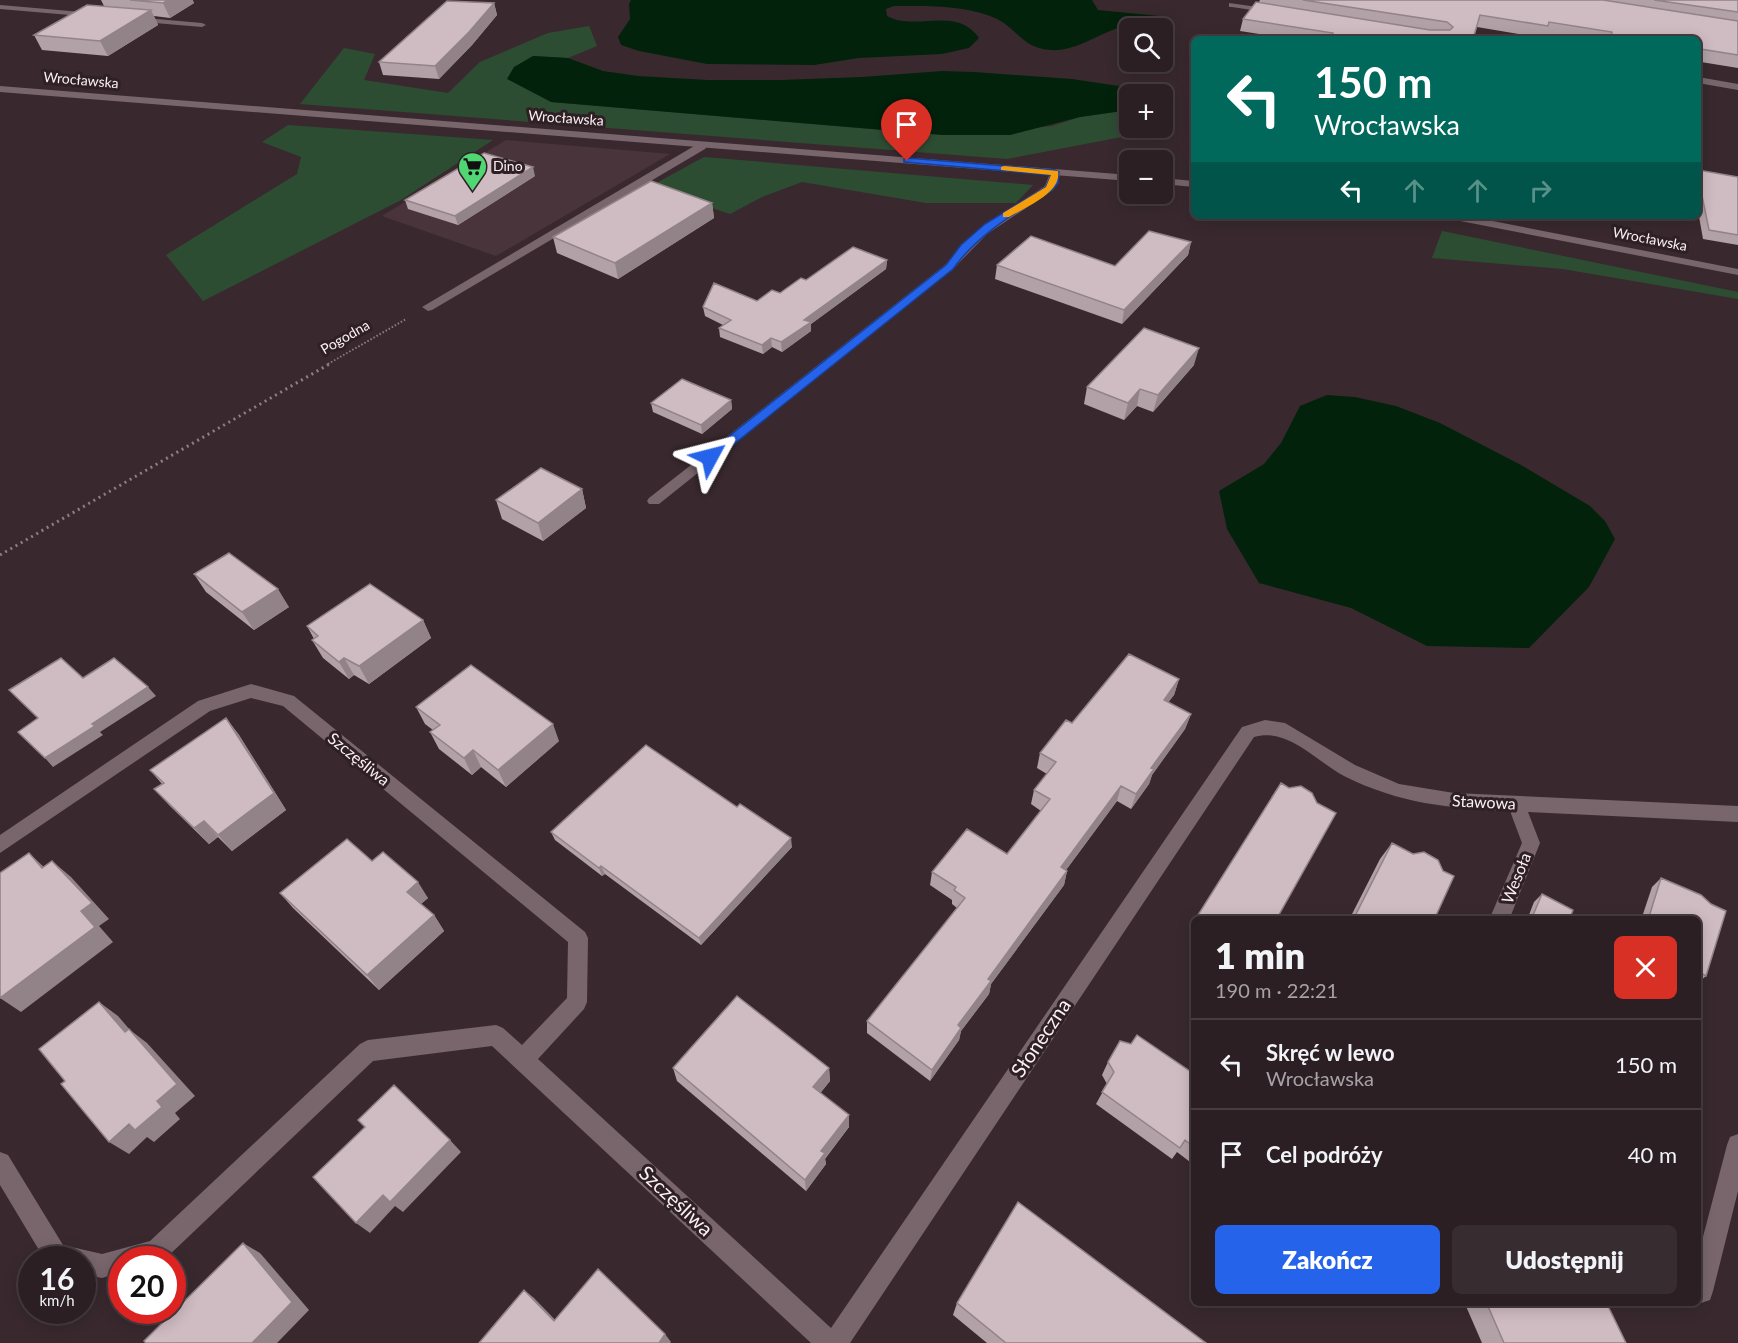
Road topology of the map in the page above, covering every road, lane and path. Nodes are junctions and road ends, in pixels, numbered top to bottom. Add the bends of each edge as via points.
1 (1232, 5) dead end
2 (0, 7) edge
3 (1278, 12) edge
4 (107, 17) edge
5 (119, 18) edge
6 (202, 25) dead end
7 (1701, 81) edge
8 (1738, 87) edge
9 (0, 89) edge
10 (704, 144) junction
11 (1055, 172) junction
12 (1119, 177) edge
13 (1173, 182) edge
14 (1191, 184) edge
15 (1465, 219) edge
16 (1738, 272) edge
17 (428, 307) joint
18 (654, 501) dead end
19 (0, 555) edge
20 (1248, 732) joint
21 (1516, 804) junction
22 (1738, 814) edge
23 (0, 845) edge
24 (1501, 916) edge
25 (523, 1059) junction
26 (1738, 1145) edge
27 (0, 1163) edge
28 (50, 1246) edge
29 (162, 1246) edge
30 (1701, 1291) dead end
31 (829, 1343) edge
32 (835, 1343) edge

1 - 3 street
2 - 4 street
5 - 6 street
7 - 8 street
9 - 10 street, Wrocławska
10 - 11 street, Wrocławska
10 - 17 street
11 - 12 street, Wrocławska
11 - 18 street via 1049,188 988,225 949,267
13 - 14 street
15 - 16 street, Wrocławska
17 - 19 path, Pogodna
20 - 21 street, Stawowa via 1264,727 1284,730 1349,770 1397,791 1454,801
20 - 32 street, Słoneczna
21 - 22 street, Stawowa
21 - 24 street, Wesoła via 1531,843
23 - 25 street, Szczęśliwa via 204,706 251,691 288,701 578,938 577,1002
25 - 29 street, Szczęśliwa via 496,1035 368,1051
25 - 31 street, Szczęśliwa
26 - 30 street
27 - 28 street

